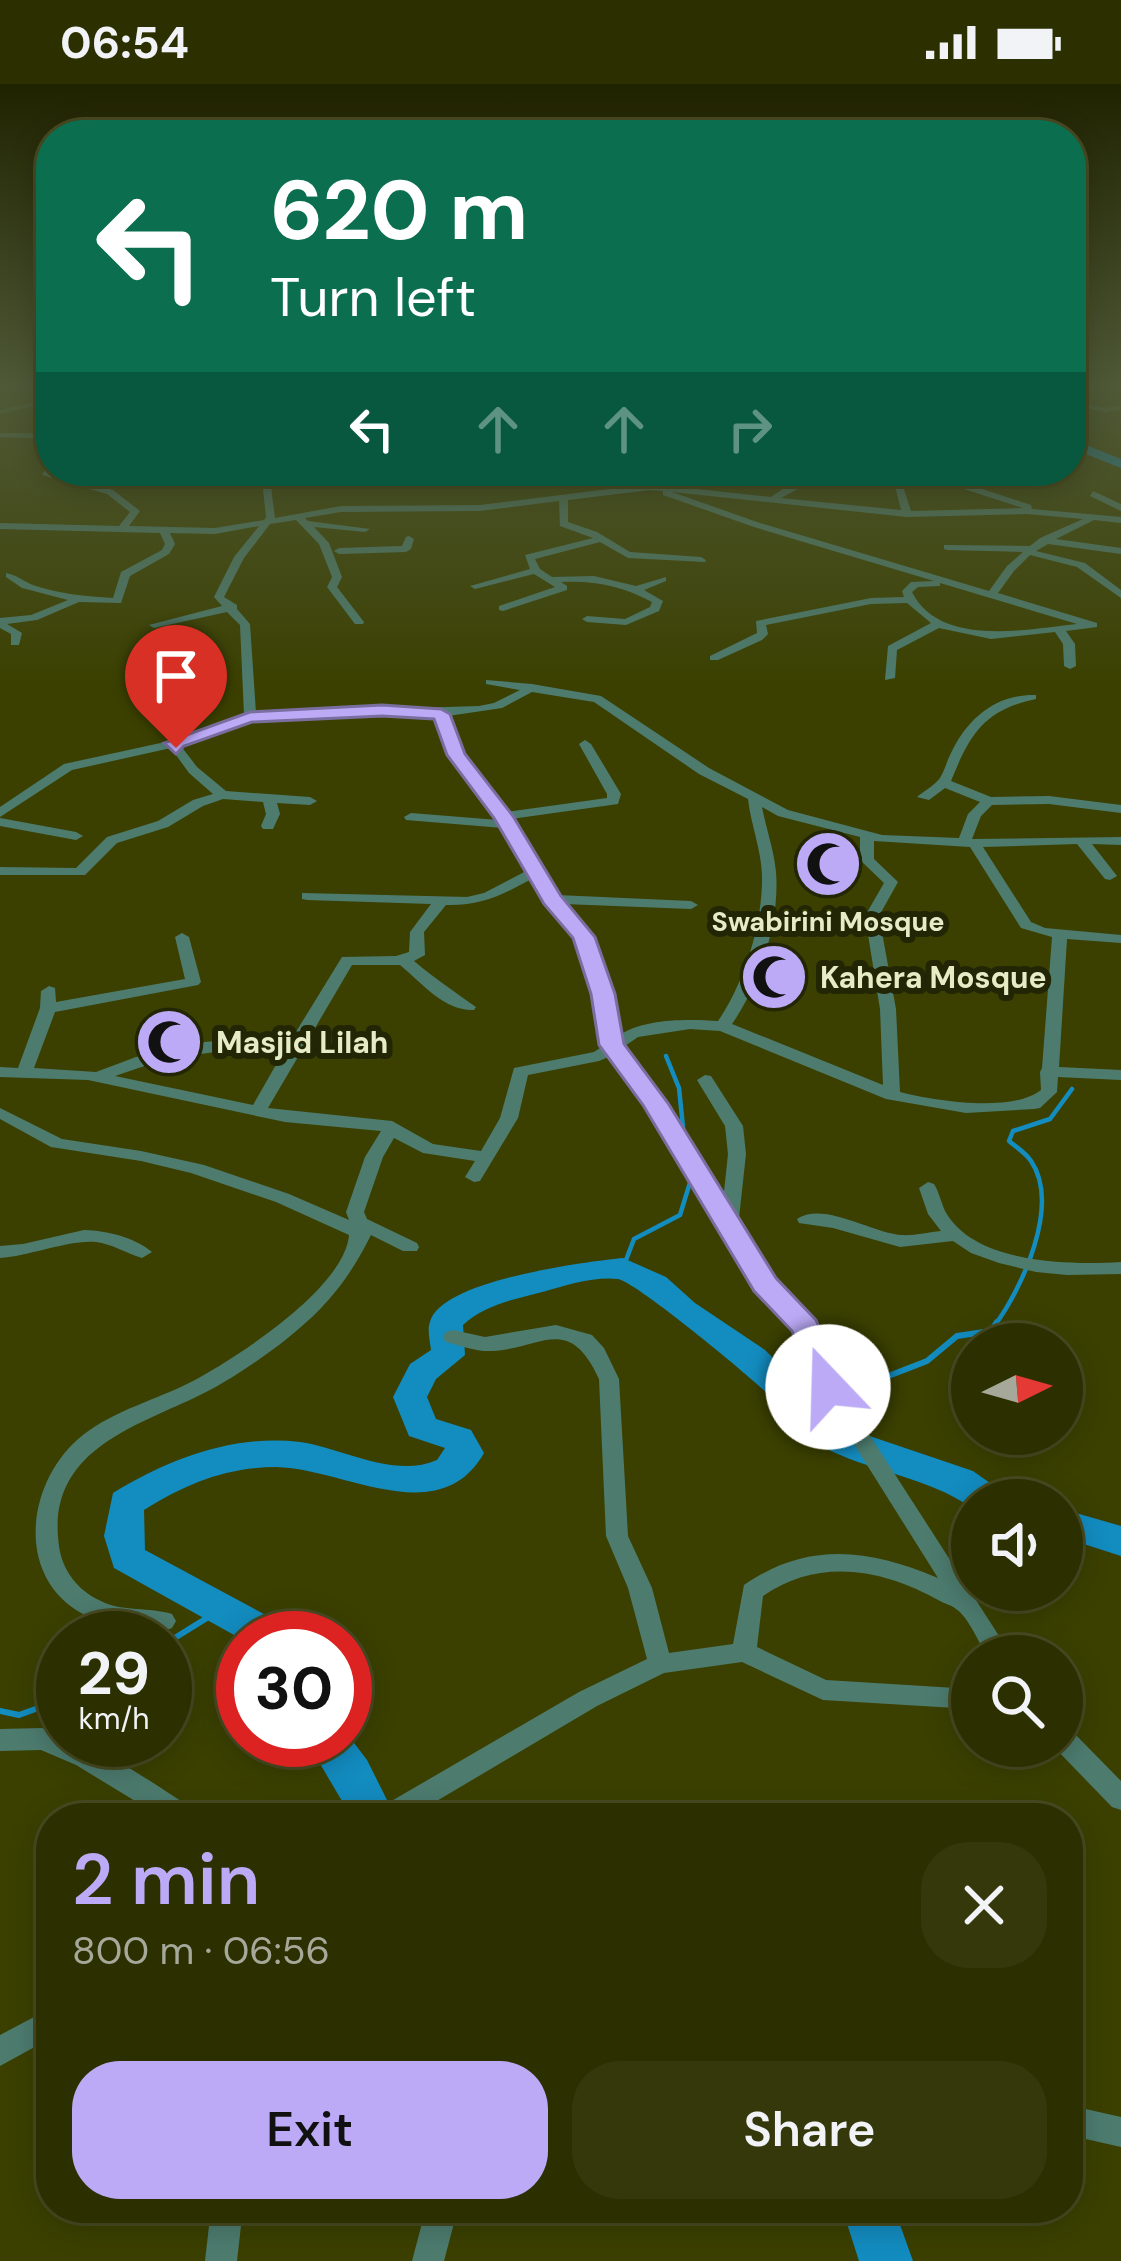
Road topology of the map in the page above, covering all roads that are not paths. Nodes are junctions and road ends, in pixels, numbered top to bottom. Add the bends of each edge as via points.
1 (89, 486) edge
2 (268, 486) edge
3 (644, 486) edge
4 (723, 486) edge
5 (792, 486) edge
6 (899, 486) dead end
7 (964, 486) edge
8 (648, 487) junction
9 (1121, 490) edge
10 (721, 491) junction
11 (564, 496) junction
12 (775, 498) junction
13 (1121, 508) edge
14 (463, 509) junction
15 (1038, 512) junction
16 (907, 514) junction
17 (1091, 519) junction
18 (303, 520) junction
19 (1121, 520) edge
20 (447, 522) dead end
21 (265, 524) junction
22 (0, 526) edge
23 (124, 526) junction
24 (54, 527) junction
25 (365, 529) dead end
26 (164, 530) junction
27 (0, 537) edge
28 (409, 538) dead end
29 (598, 539) junction
30 (1041, 541) junction
31 (324, 543) junction
32 (947, 547) dead end
33 (339, 551) junction
34 (1030, 551) junction
35 (1121, 551) edge
36 (628, 555) junction
37 (701, 560) dead end
38 (370, 563) dead end
39 (536, 571) junction
40 (10, 575) dead end
41 (583, 575) junction
42 (662, 579) dead end
43 (552, 580) junction
44 (960, 585) junction
45 (206, 586) dead end
46 (476, 586) dead end
47 (637, 589) junction
48 (222, 590) junction
49 (992, 595) junction
50 (1121, 595) edge
51 (78, 599) junction
52 (910, 600) junction
53 (233, 607) junction
54 (503, 608) dead end
55 (587, 620) dead end
56 (359, 622) dead end
57 (2, 624) edge
58 (938, 624) junction
59 (154, 625) dead end
60 (1060, 631) junction
61 (15, 643) dead end
62 (714, 658) dead end
63 (1070, 666) dead end
64 (889, 678) dead end
65 (490, 682) dead end
66 (532, 687) junction
67 (1032, 697) dead end
68 (441, 714) junction
69 (250, 717) junction
70 (173, 743) junction
71 (585, 744) dead end
72 (944, 783) junction
73 (0, 795) edge
74 (222, 795) junction
75 (21, 797) junction
76 (924, 797) dead end
77 (268, 799) junction
78 (754, 799) junction
79 (310, 801) dead end
80 (989, 801) junction
81 (1121, 809) edge
82 (411, 817) dead end
83 (0, 818) edge
84 (504, 820) junction
85 (268, 826) dead end
86 (867, 835) junction
87 (76, 836) dead end
88 (1081, 840) junction
89 (969, 841) junction
90 (1121, 842) edge
91 (0, 871) edge
92 (534, 872) junction
93 (1110, 876) dead end
94 (307, 896) dead end
95 (552, 899) junction
96 (440, 903) junction
97 (691, 904) dead end
98 (1060, 934) junction
99 (182, 938) dead end
100 (1121, 939) edge
101 (404, 960) junction
102 (469, 1007) dead end
103 (723, 1026) junction
104 (294, 1045) junction
105 (611, 1045) junction
106 (0, 1072) edge
107 (25, 1072) junction
108 (1048, 1072) junction
109 (1121, 1076) edge
110 (98, 1077) junction
111 (705, 1080) dead end
112 (892, 1095) junction
113 (259, 1110) junction
114 (0, 1113) edge
115 (392, 1126) junction
116 (487, 1157) junction
117 (474, 1177) dead end
118 (928, 1188) dead end
119 (806, 1219) dead end
120 (729, 1227) junction
121 (361, 1228) junction
122 (955, 1235) junction
123 (410, 1247) dead end
124 (0, 1252) edge
125 (142, 1252) dead end
126 (1121, 1268) edge
127 (453, 1337) dead end
128 (951, 1586) edge
129 (951, 1597) edge
130 (112, 1611) edge
131 (744, 1652) junction
132 (660, 1664) junction
133 (951, 1698) edge
134 (0, 1740) edge
135 (1083, 1760) edge
136 (1121, 1799) edge
137 (161, 1803) edge
138 (411, 1803) edge
139 (36, 2030) edge
140 (0, 2050) edge
141 (1083, 2123) edge
142 (1121, 2132) edge
143 (225, 2223) edge
144 (438, 2223) edge
145 (221, 2261) edge
146 (428, 2261) edge

1 - 23 street via 135,511
2 - 21 street
3 - 8 street
4 - 10 street
5 - 12 street
6 - 16 street
7 - 15 street
8 - 10 street
8 - 11 street
8 - 44 street
9 - 13 street via 1094,495
10 - 12 street
11 - 14 street
11 - 29 street via 563,524
12 - 16 street
14 - 18 street via 367,507
14 - 20 street
15 - 16 street
15 - 17 street
17 - 19 street
17 - 30 street
18 - 21 street
18 - 25 street
18 - 31 street
21 - 26 street
21 - 48 street
22 - 24 street
23 - 24 street
23 - 26 street
24 - 27 street
26 - 51 street via 166,551 125,574 117,602
28 - 33 street via 406,550
29 - 36 street
29 - 39 street via 530,557
30 - 34 street
30 - 35 street
31 - 33 street
31 - 56 street via 337,577 332,586
32 - 34 street
33 - 38 street
34 - 49 street
34 - 50 street via 1081,566
36 - 37 street
36 - 41 street
39 - 43 street
39 - 46 street
40 - 51 street
41 - 43 street
41 - 47 street
42 - 47 street
43 - 54 street via 563,588
44 - 49 street
44 - 52 street via 915,584
45 - 48 street
47 - 55 street via 659,606 634,621
48 - 53 street via 219,597
49 - 60 street via 1093,625
51 - 57 street
52 - 58 street
52 - 62 street via 760,623 758,638
53 - 59 street
53 - 69 street via 245,624
57 - 61 street via 16,633
58 - 60 street via 991,635
58 - 64 street via 892,647
60 - 63 street
65 - 66 street
66 - 68 street via 499,706
66 - 78 street via 597,699
67 - 72 street via 992,708 957,748
68 - 69 street
68 - 84 street via 456,755
69 - 70 street
70 - 74 street
70 - 75 street via 68,767
71 - 84 street via 613,801
72 - 76 street
72 - 80 street
73 - 75 street
74 - 77 street
74 - 91 street via 112,840 80,872
75 - 83 street
77 - 79 street
77 - 85 street
78 - 86 street
78 - 103 street via 770,881 741,1000
80 - 81 street
80 - 89 street via 975,814
82 - 84 street
83 - 87 street
84 - 92 street
86 - 89 street
86 - 112 street via 867,860 891,882 872,916
88 - 89 street
88 - 90 street
88 - 93 street
89 - 98 street via 1026,925
92 - 95 street
92 - 96 street via 488,897
94 - 96 street
95 - 97 street
95 - 105 street via 584,937
96 - 101 street via 417,932 417,955
98 - 100 street
98 - 108 street
99 - 107 street via 193,982 48,1000
101 - 102 street
101 - 104 street via 347,960
103 - 105 street via 660,1026
103 - 112 street
104 - 110 street via 232,1043
104 - 113 street
105 - 116 street via 599,1056 520,1072
105 - 120 street
106 - 107 street
107 - 110 street
108 - 109 street
108 - 112 street via 1049,1092 1034,1104 967,1108
110 - 113 street
111 - 120 street via 734,1126
113 - 115 street
114 - 121 street via 59,1143 144,1156
115 - 116 street via 429,1149
115 - 121 street via 355,1212
116 - 117 street
118 - 122 street via 930,1204
119 - 122 street via 900,1241
120 - 128 street via 765,1285 805,1327 828,1387
121 - 123 street
121 - 130 street via 344,1273 270,1340 77,1452 47,1512 43,1546 57,1577 91,1607
122 - 126 street via 976,1249 1042,1265
124 - 125 street via 94,1232
127 - 132 street via 484,1344 556,1332 585,1340 597,1353 609,1379 617,1536
129 - 131 street via 902,1570 786,1567 752,1592
131 - 132 street
131 - 133 street via 823,1690
132 - 138 street
134 - 137 street via 42,1738
135 - 136 street
139 - 140 street
141 - 142 street
143 - 145 street
144 - 146 street

